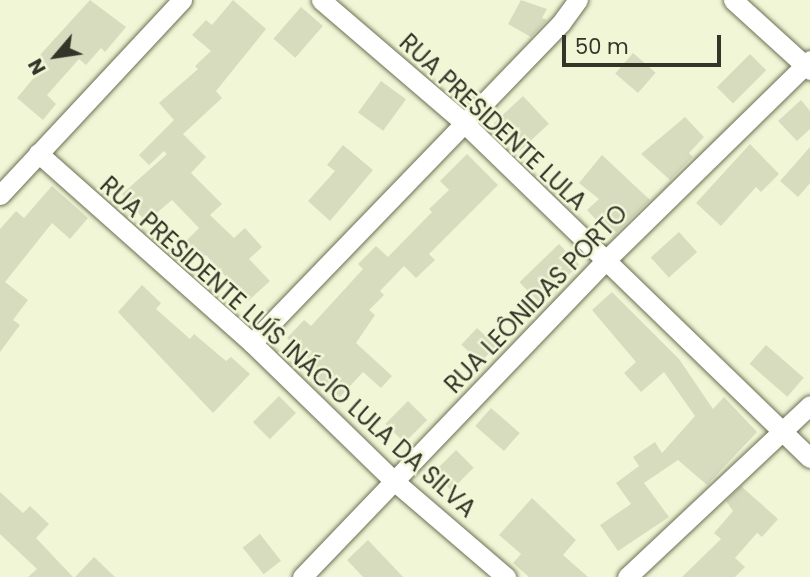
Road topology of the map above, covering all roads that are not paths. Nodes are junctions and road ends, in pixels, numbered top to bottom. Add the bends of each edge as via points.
1 (182, 0) edge
2 (321, 0) edge
3 (578, 0) edge
4 (733, 0) edge
5 (808, 65) edge
6 (461, 121) junction
7 (38, 153) junction
8 (0, 195) edge
9 (606, 260) junction
10 (252, 343) junction
11 (810, 405) edge
12 (784, 432) junction
13 (810, 458) edge
14 (394, 481) junction
15 (302, 577) edge
16 (506, 577) edge
17 (627, 577) edge

1 - 7 street
2 - 6 street, RUA PRESIDENTE LULA
3 - 6 street via 561,23
4 - 5 street
5 - 9 street, RUA LEÔNIDAS PORTO
6 - 9 street, RUA PRESIDENTE LULA
6 - 10 street
7 - 8 street
7 - 10 street, RUA PRESIDENTE LUÍS INÁCIO LULA DA SILVA
9 - 12 street, RUA PRESIDENTE LULA
9 - 14 street, RUA LEÔNIDAS PORTO
10 - 14 street, RUA PRESIDENTE LUÍS INÁCIO LULA DA SILVA
11 - 12 street
12 - 13 street, RUA PRESIDENTE LULA
12 - 17 street
14 - 15 street, RUA LEÔNIDAS PORTO
14 - 16 street, RUA PRESIDENTE LUÍS INÁCIO LULA DA SILVA

